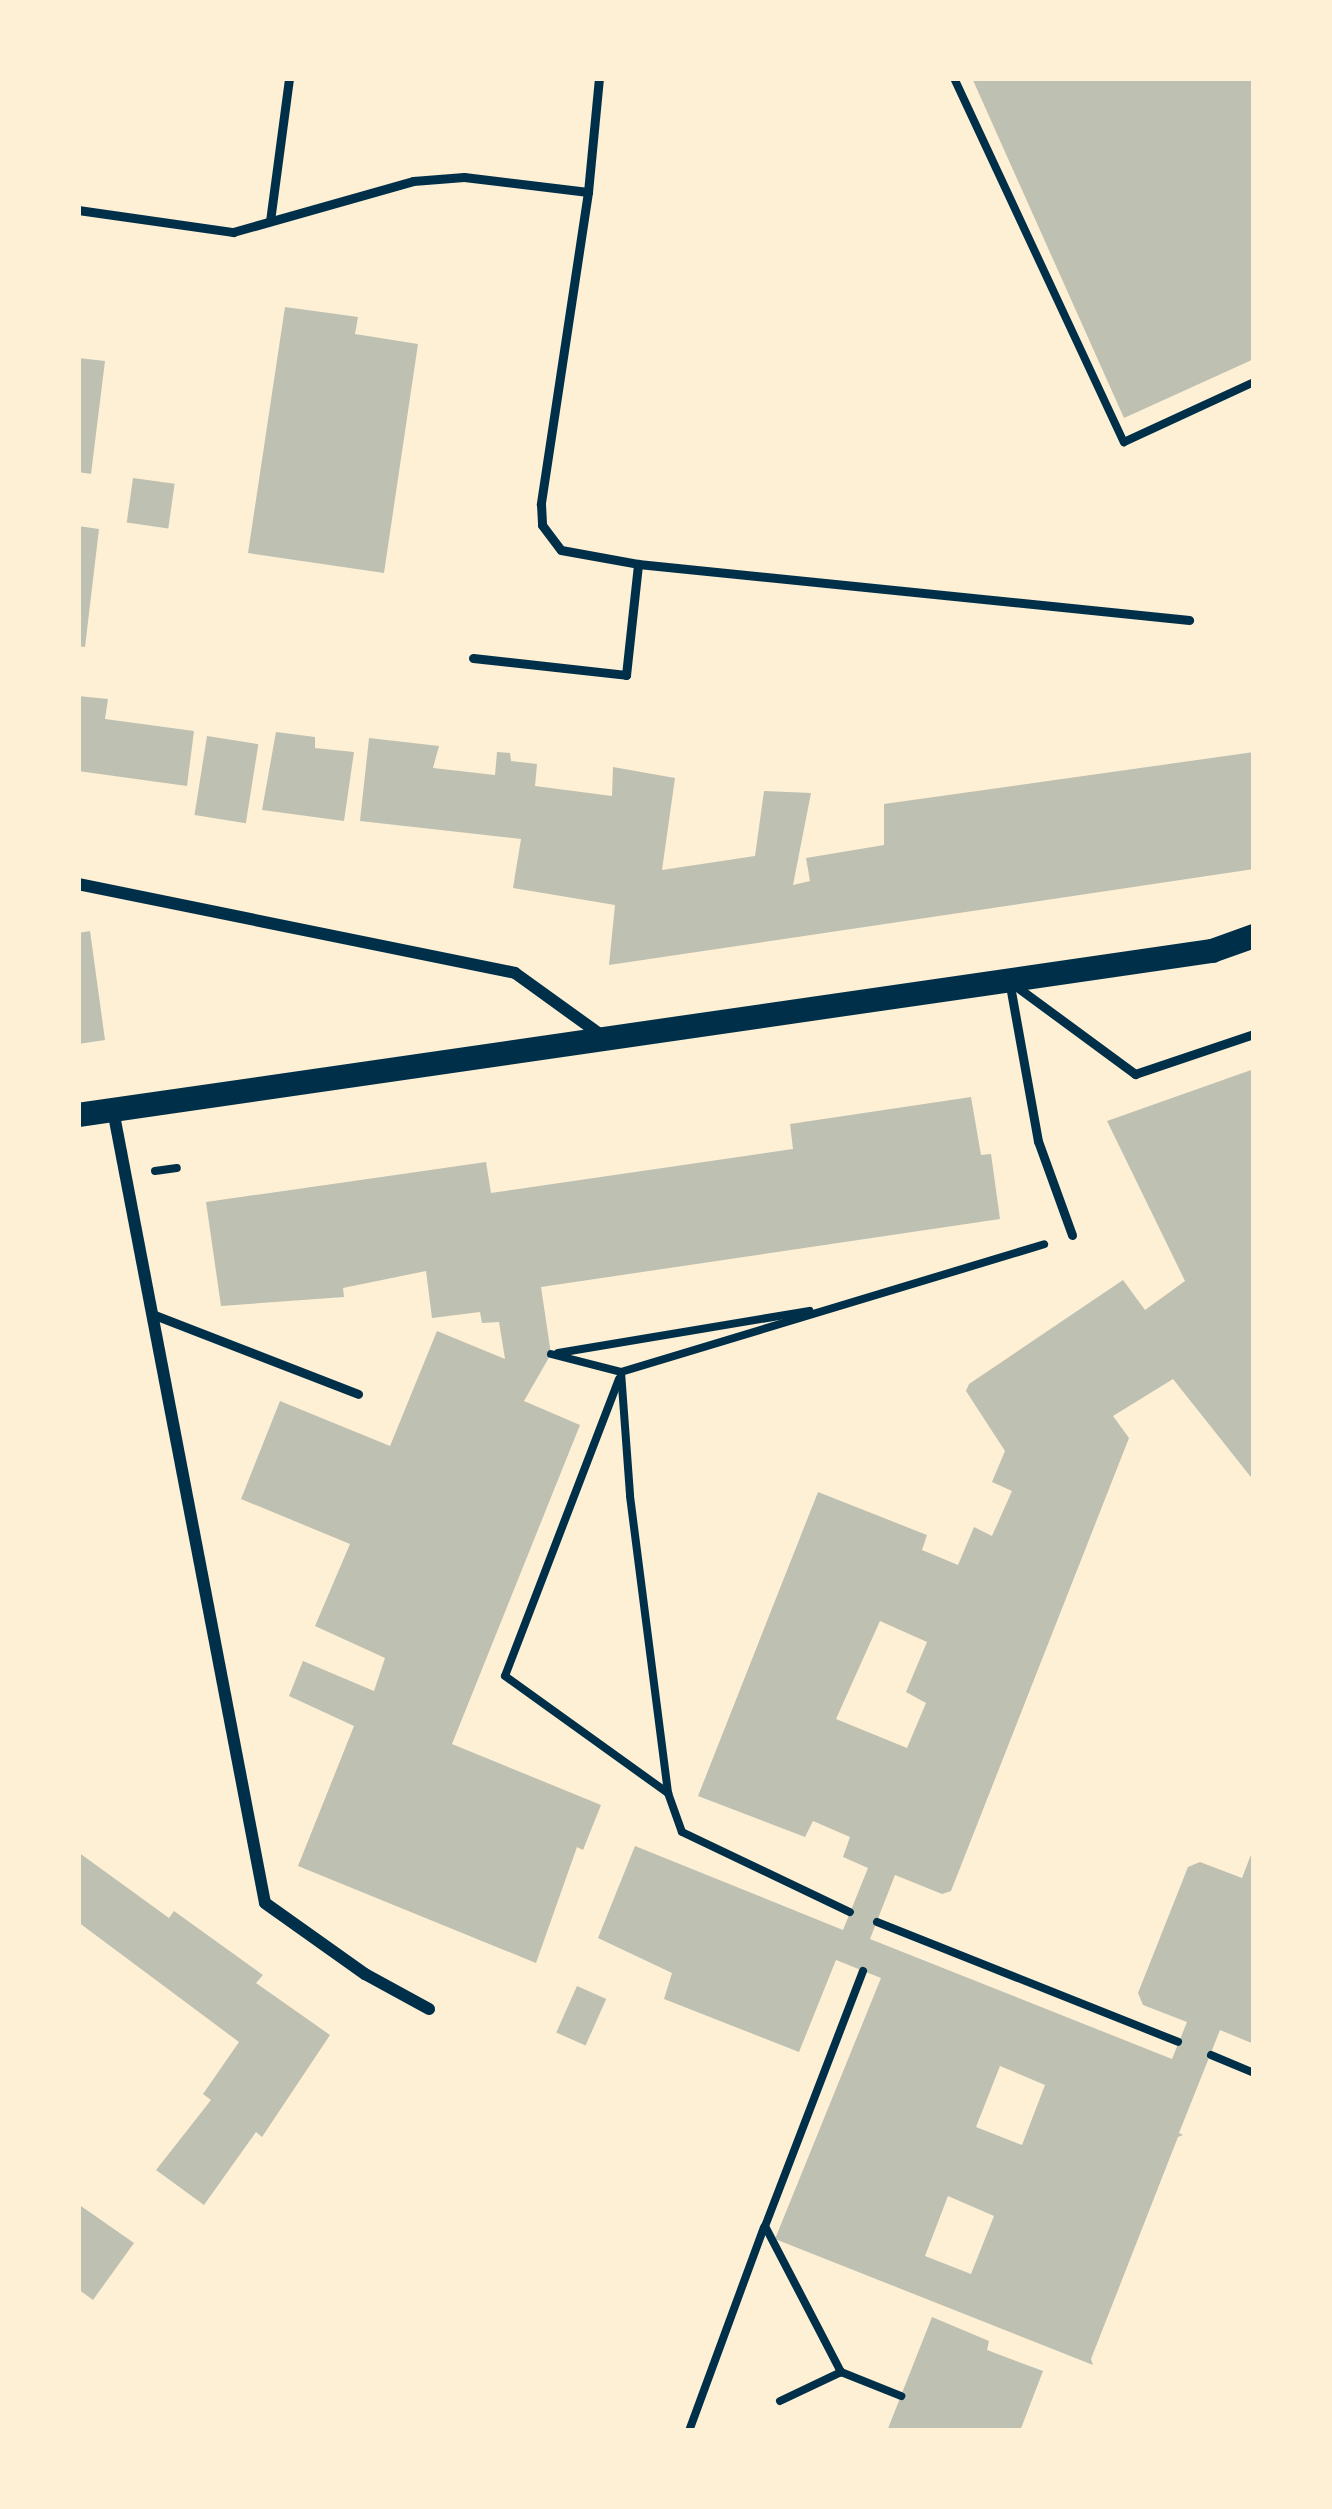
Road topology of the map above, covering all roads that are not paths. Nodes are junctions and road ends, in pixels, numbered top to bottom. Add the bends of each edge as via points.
1 (289, 78) edge
2 (599, 78) edge
3 (588, 192) junction
4 (78, 210) edge
5 (270, 220) junction
6 (638, 565) junction
7 (1189, 620) dead end
8 (473, 658) dead end
9 (78, 884) edge
10 (1254, 936) edge
11 (1212, 951) junction
12 (1254, 955) edge
13 (1009, 980) junction
14 (1254, 1034) edge
15 (606, 1039) junction
16 (113, 1110) junction
17 (78, 1115) edge
18 (1072, 1235) road end
19 (152, 1314) junction
20 (358, 1394) dead end
21 (429, 2009) dead end

1 - 5 lane
2 - 3 lane
3 - 5 lane via 464,177 413,181
3 - 6 lane via 542,525 561,550
4 - 5 lane via 233,232
6 - 7 lane
6 - 8 lane via 626,675
9 - 15 street via 514,973
10 - 11 main road
11 - 12 main road
11 - 13 main road
13 - 14 lane via 1135,1074
13 - 15 main road
13 - 18 lane via 1037,1141
15 - 16 main road
16 - 17 main road
16 - 19 street
19 - 20 lane
19 - 21 street via 265,1903

